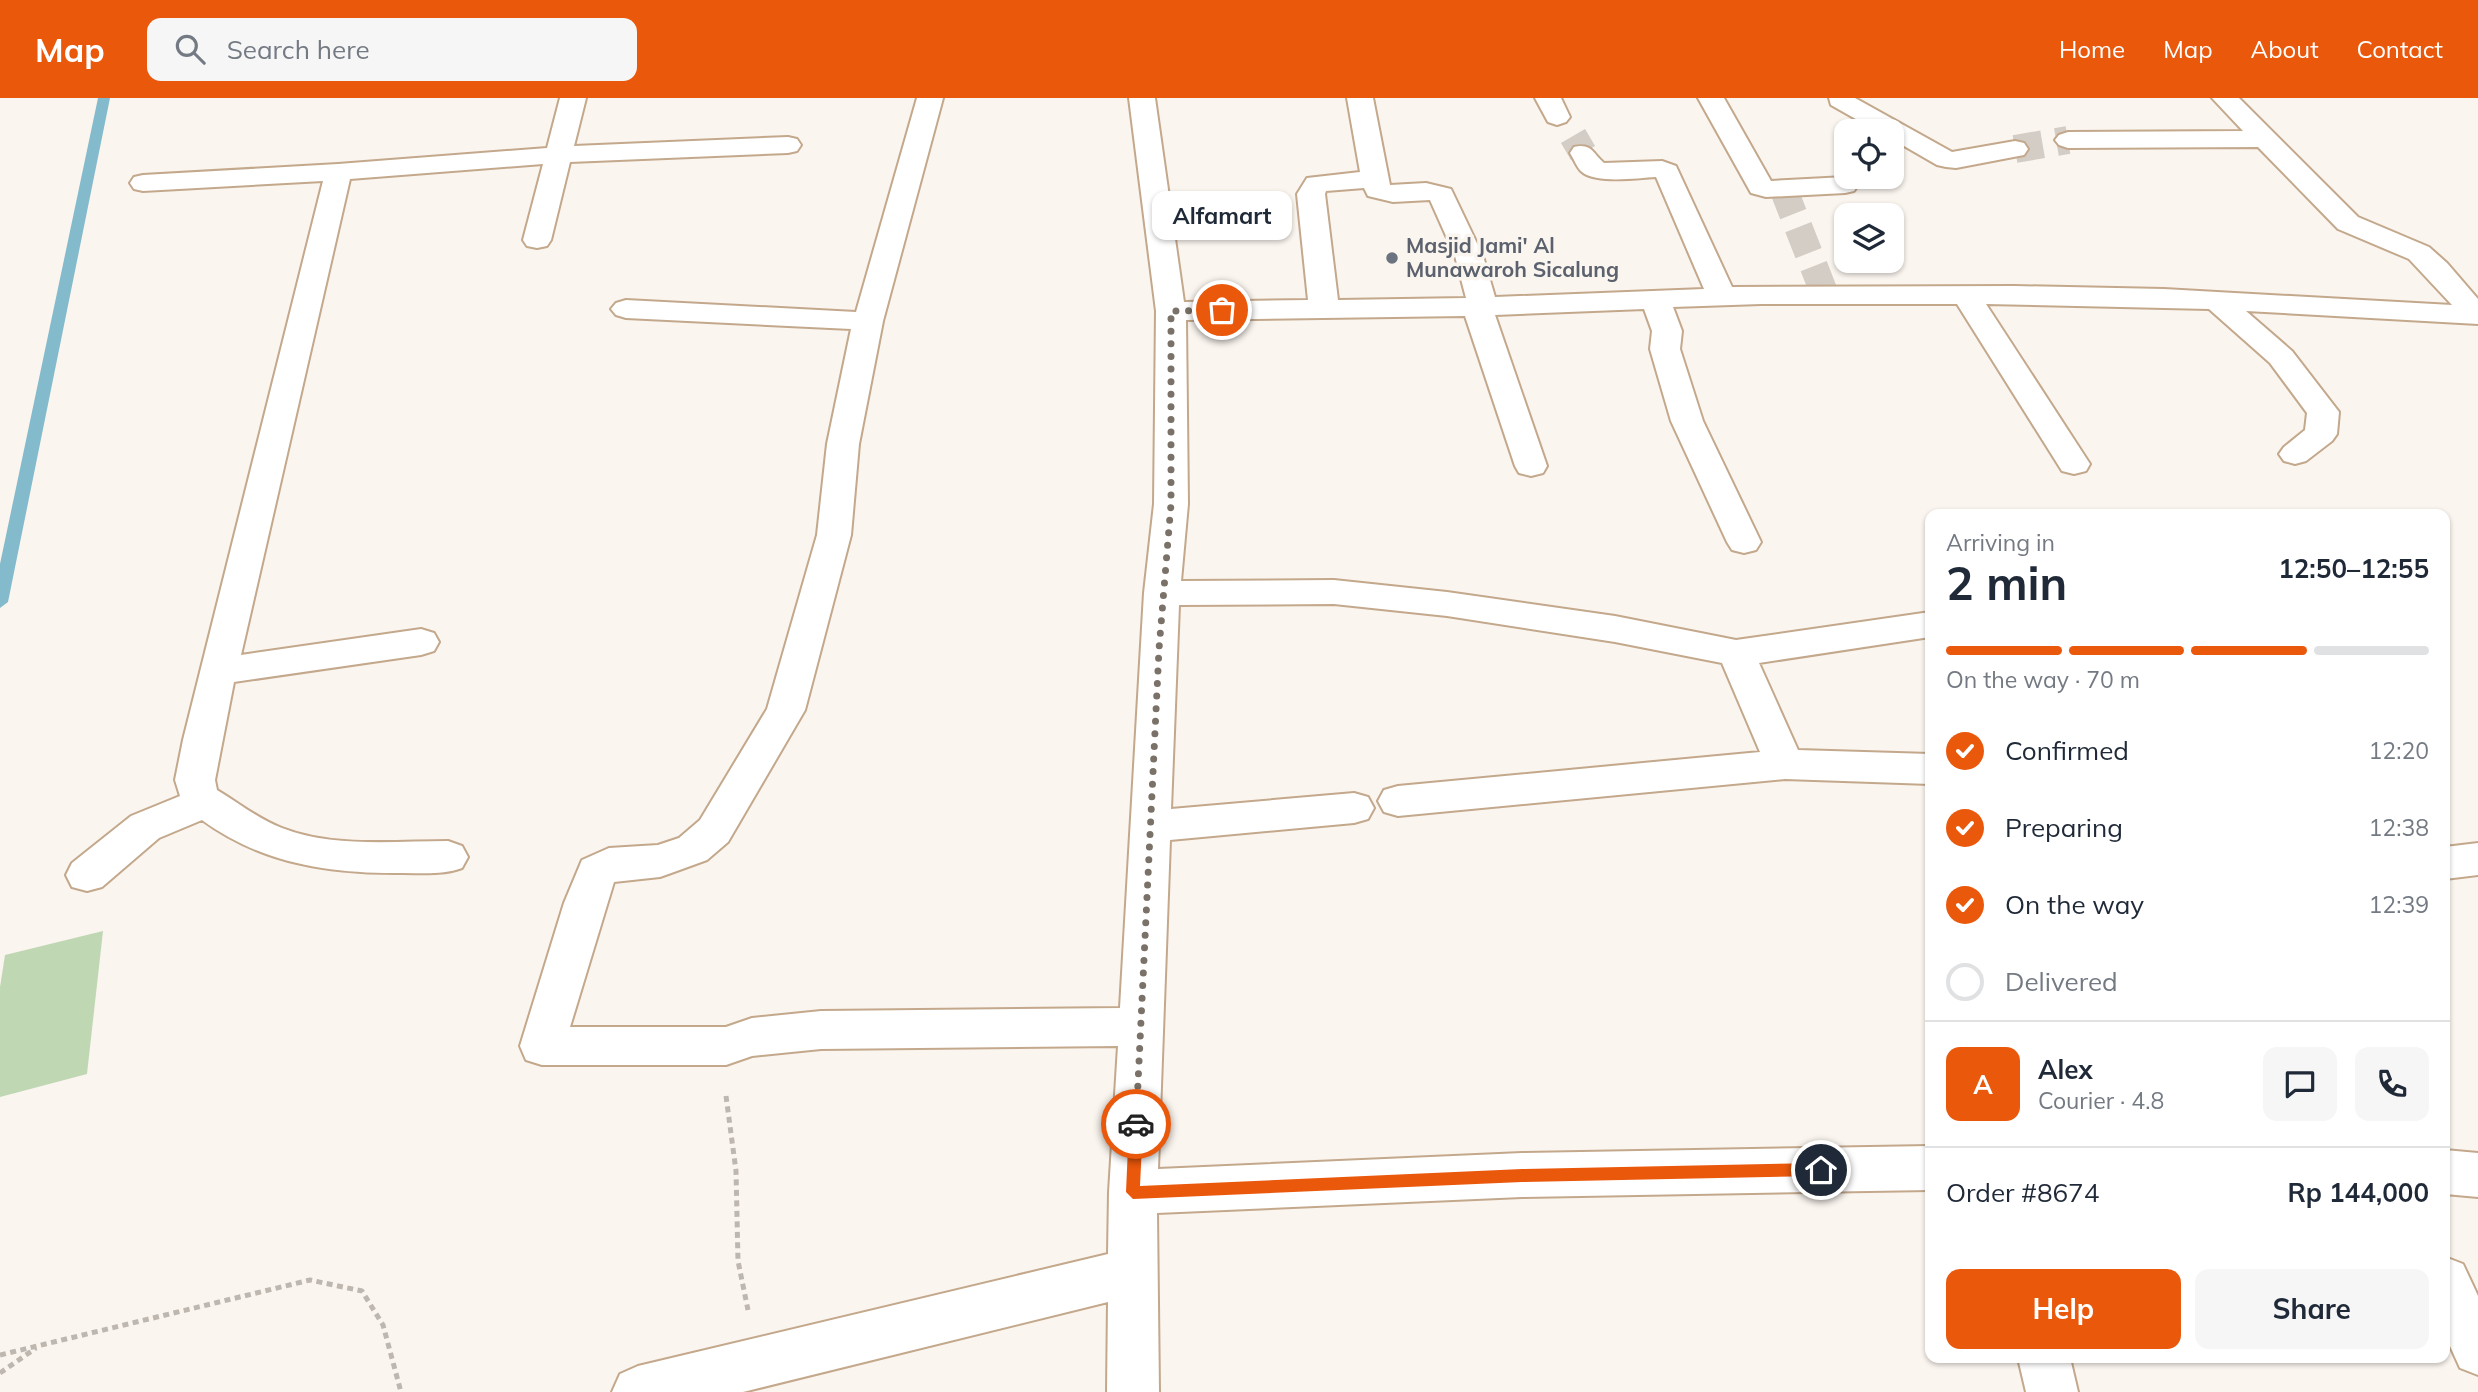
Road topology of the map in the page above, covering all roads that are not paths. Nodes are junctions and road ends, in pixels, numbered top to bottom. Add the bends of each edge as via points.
1 (573, 98) edge
2 (930, 98) edge
3 (1142, 98) edge
4 (1360, 98) edge
5 (1711, 98) edge
6 (2224, 98) edge
7 (1840, 100) dead end
8 (1566, 127) tunnel mouth
9 (2266, 139) junction
10 (2068, 140) tunnel mouth
11 (788, 145) dead end
12 (2015, 149) tunnel mouth
13 (558, 155) junction
14 (338, 172) junction
15 (1374, 179) junction
16 (143, 183) dead end
17 (1834, 186) edge
18 (537, 240) dead end
19 (1966, 295) junction
20 (1723, 297) junction
21 (1655, 300) junction
22 (2217, 301) junction
23 (1480, 307) junction
24 (626, 309) dead end
25 (1324, 309) junction
26 (1171, 311) junction
27 (2477, 315) edge
28 (868, 321) junction
29 (2295, 454) dead end
30 (2074, 464) dead end
31 (1531, 466) dead end
32 (1744, 542) dead end
33 (1162, 593) junction
34 (1925, 626) edge
35 (421, 642) dead end
36 (1736, 653) junction
37 (219, 671) junction
38 (1785, 764) junction
39 (1925, 769) edge
40 (206, 802) junction
41 (1398, 802) dead end
42 (1354, 808) dead end
43 (1150, 826) junction
44 (448, 858) dead end
45 (2478, 859) edge
46 (2450, 862) edge
47 (87, 875) dead end
48 (1140, 1027) junction
49 (1925, 1168) edge
50 (2450, 1172) edge
51 (2478, 1175) edge
52 (1133, 1192) junction
53 (1132, 1272) junction
54 (2450, 1291) edge
55 (2478, 1350) edge
56 (2045, 1363) edge
57 (638, 1392) edge
58 (1133, 1392) edge
59 (2052, 1392) edge

1 - 13 street
2 - 28 street
3 - 26 street
4 - 15 street
5 - 17 street via 1761,187
6 - 9 street
7 - 12 street via 1946,159
8 - 20 street via 1591,167 1667,172
9 - 10 street
9 - 27 street via 2348,223 2422,254
11 - 13 street
13 - 14 street
13 - 18 street
14 - 16 street
14 - 37 street
15 - 23 street via 1384,193 1432,190 1441,195 1469,256
15 - 25 street via 1317,184 1311,194
19 - 20 street
19 - 22 street
19 - 30 street
20 - 21 street
21 - 23 street
21 - 32 street via 1667,331 1665,349 1687,421
22 - 27 street
22 - 29 street via 2281,357 2323,412 2321,434
23 - 25 street
23 - 31 street
24 - 28 street
25 - 26 street
26 - 33 street via 1171,504
28 - 48 street via 844,444 834,536 786,710 714,831 693,849 660,861 609,864 597,872 542,1046 726,1046 752,1037 821,1030
33 - 36 street via 1334,592 1615,629
33 - 43 street
34 - 36 street
35 - 37 street
36 - 38 street
37 - 40 street via 195,780 200,799
38 - 39 street
38 - 41 street
40 - 44 street via 246,829 290,847 337,856
40 - 47 street via 145,827
42 - 43 street
43 - 48 street
45 - 46 street
48 - 52 street
49 - 52 street via 1522,1175
50 - 51 street
52 - 53 street
53 - 57 street
53 - 58 street
54 - 55 street
56 - 59 street

